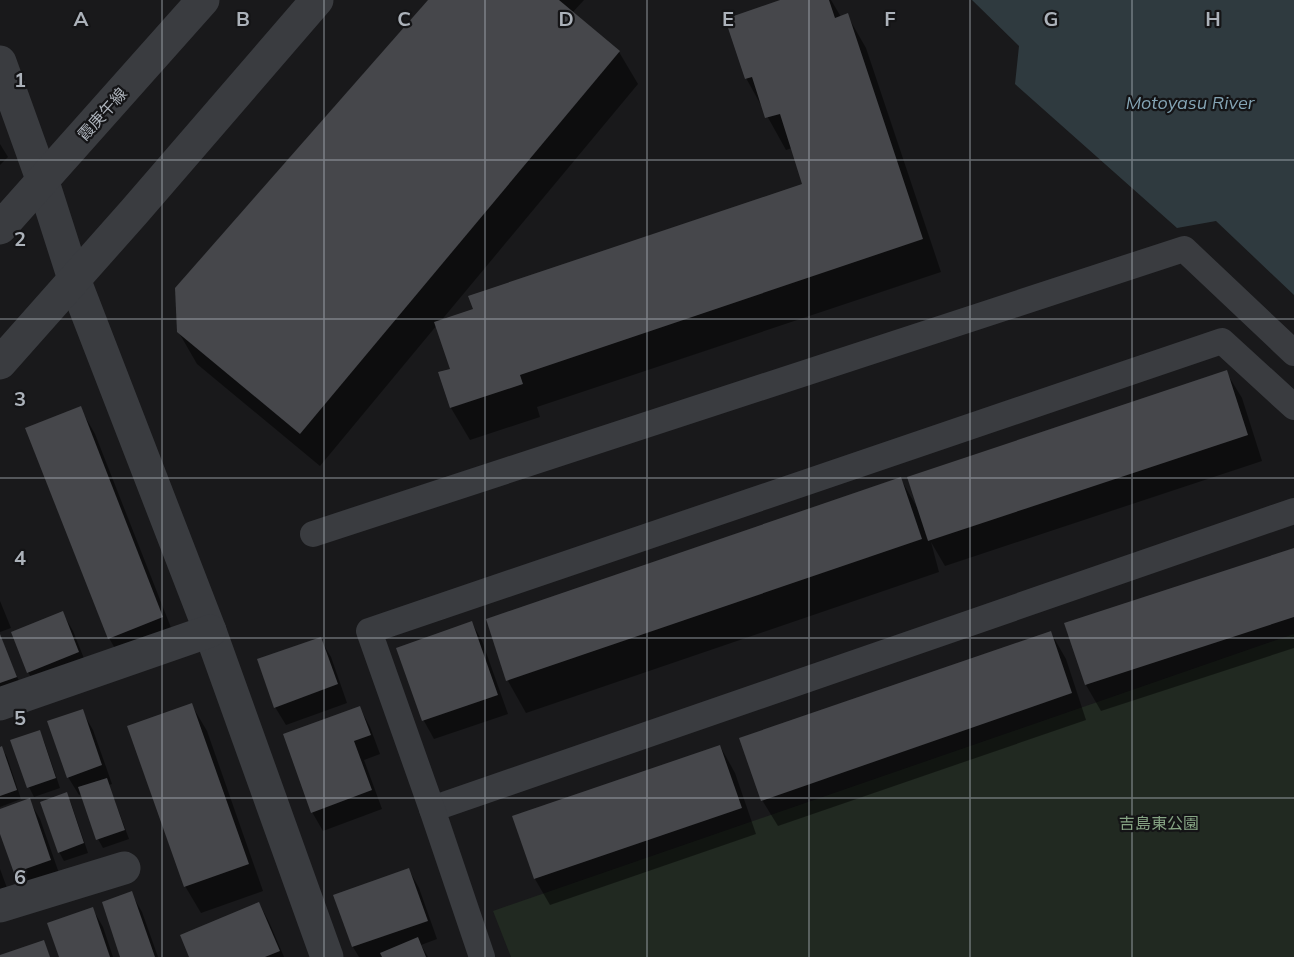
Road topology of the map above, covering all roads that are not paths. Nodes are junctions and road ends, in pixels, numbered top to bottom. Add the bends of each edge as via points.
1 (204, 0) edge
2 (317, 0) edge
3 (0, 62) edge
4 (42, 180) junction
5 (0, 228) edge
6 (74, 279) junction
7 (1294, 353) edge
8 (0, 363) edge
9 (1294, 407) edge
10 (1294, 511) edge
11 (313, 534) dead end
12 (210, 631) junction
13 (0, 704) edge
14 (432, 809) junction
15 (124, 868) dead end
16 (0, 906) edge
17 (327, 957) edge
18 (482, 957) edge

1 - 4 street, 霞庚午線
2 - 6 street
3 - 4 street
4 - 5 street, 霞庚午線
4 - 6 street
6 - 8 street
6 - 12 street
7 - 11 lane via 1184,249
9 - 14 lane via 1222,341 369,631
10 - 14 lane
12 - 13 street
12 - 17 street
14 - 18 lane
15 - 16 street

